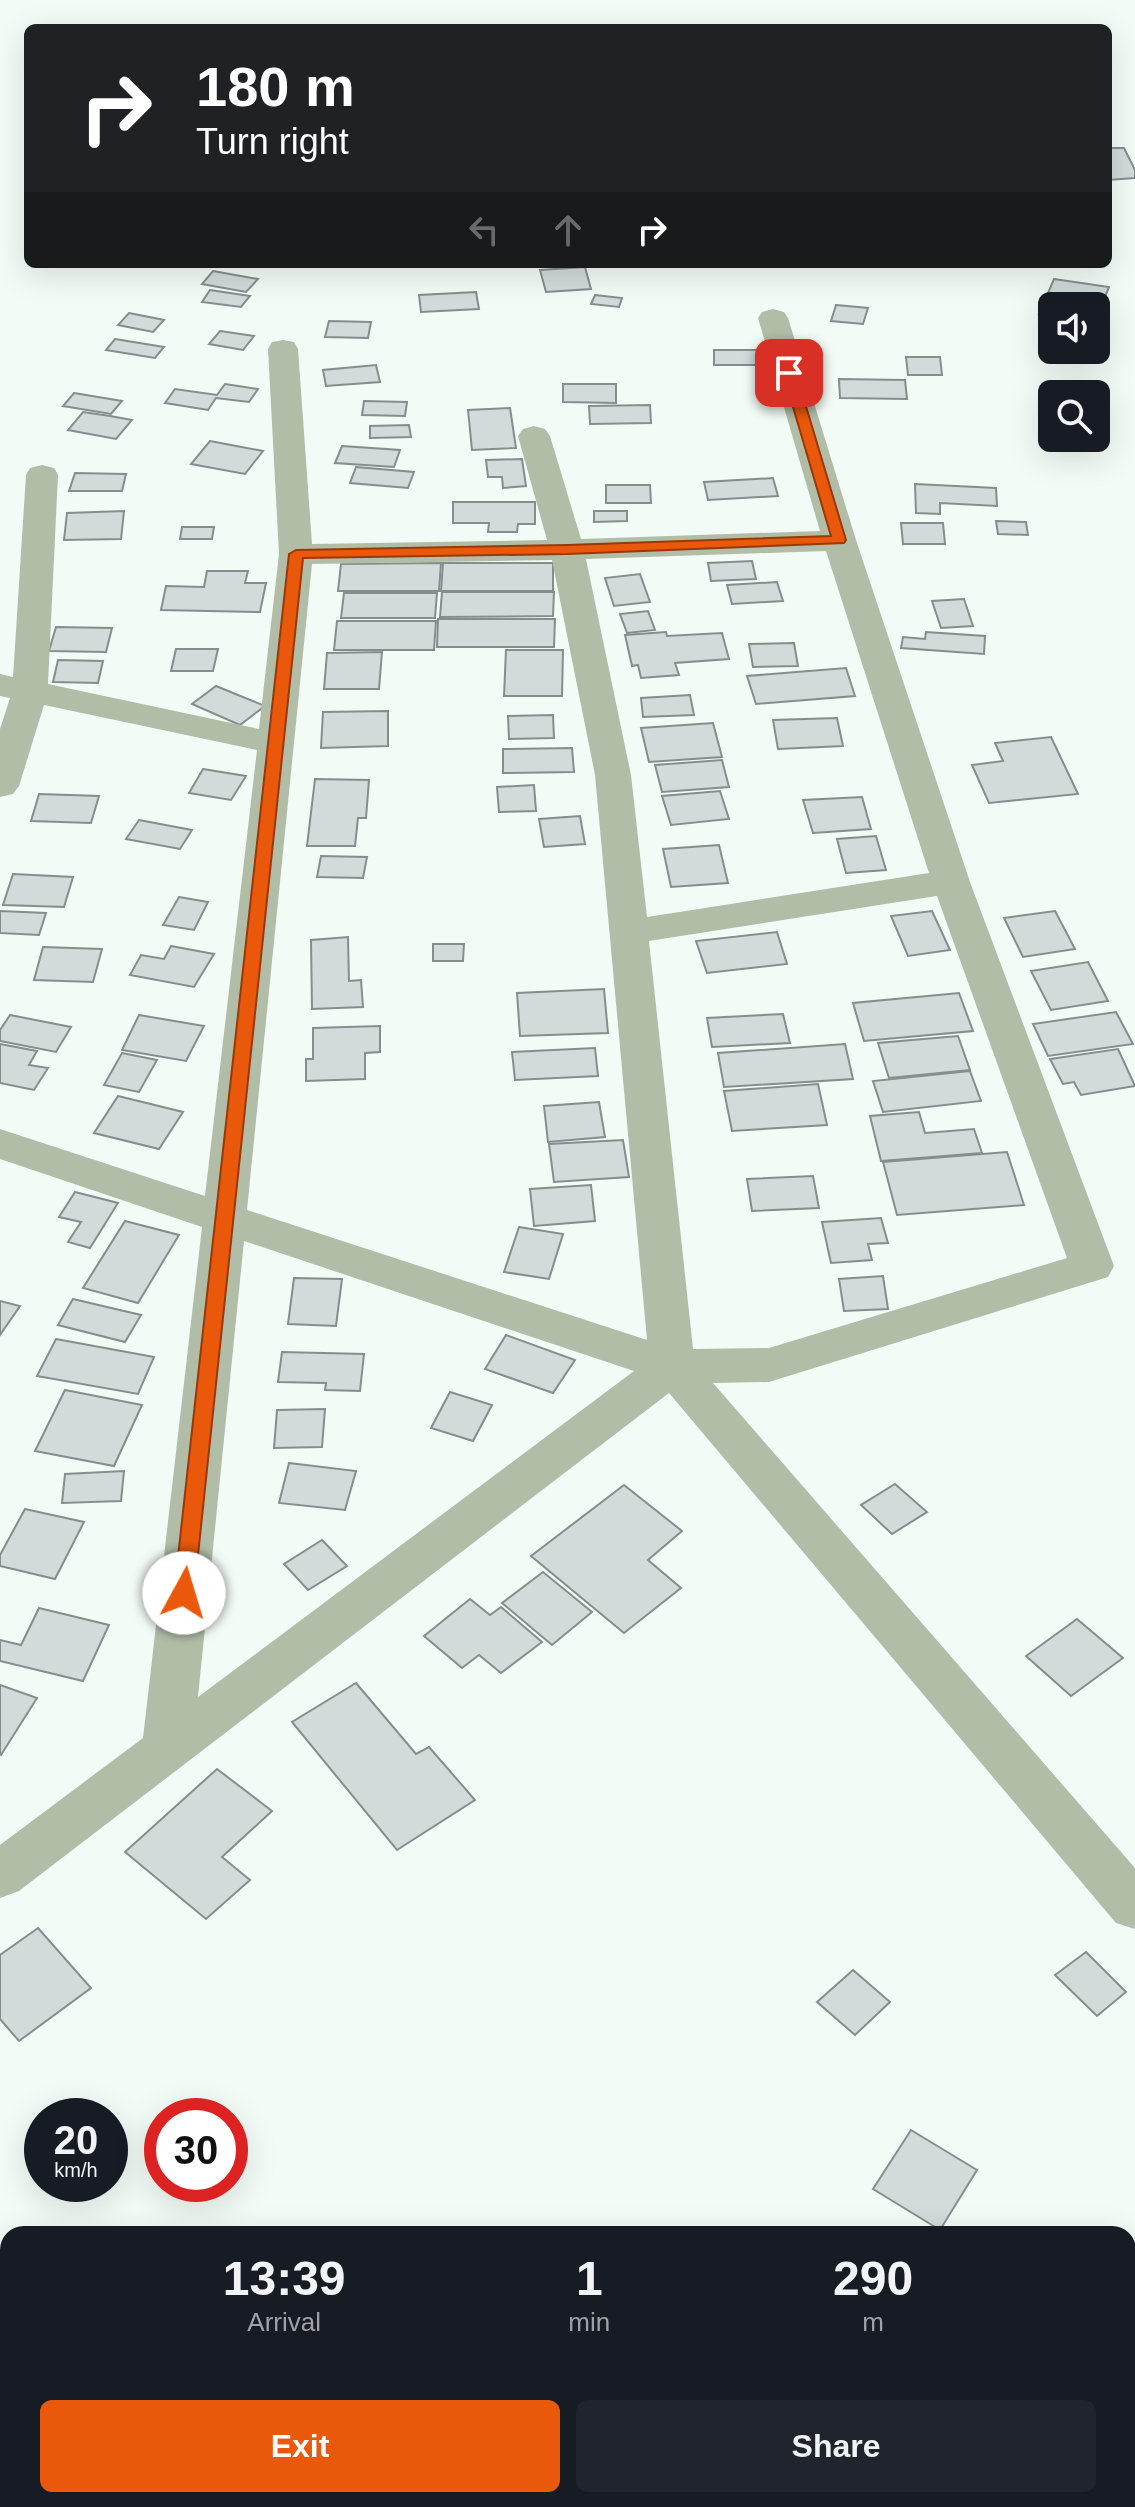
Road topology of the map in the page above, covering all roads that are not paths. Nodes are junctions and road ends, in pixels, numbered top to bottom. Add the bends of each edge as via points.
1 (773, 318) dead end
2 (283, 349) dead end
3 (534, 436) dead end
4 (42, 475) dead end
5 (839, 540) junction
6 (567, 550) junction
7 (296, 554) junction
8 (15, 689) edge
9 (276, 743) junction
10 (0, 786) edge
11 (951, 882) junction
12 (628, 932) junction
13 (0, 1144) edge
14 (225, 1218) junction
15 (672, 1366) junction
16 (167, 1749) junction
17 (0, 1875) edge
18 (1135, 1906) edge

1 - 5 street
2 - 7 street
3 - 6 street
4 - 8 street
5 - 6 street
5 - 11 street
6 - 7 street
6 - 12 street via 613,775
7 - 9 street
8 - 9 street
8 - 10 street
9 - 14 street
11 - 12 street
11 - 15 street via 1092,1266 769,1365
12 - 15 street
13 - 14 street
14 - 15 street
14 - 16 street
15 - 16 street
15 - 18 street
16 - 17 street

